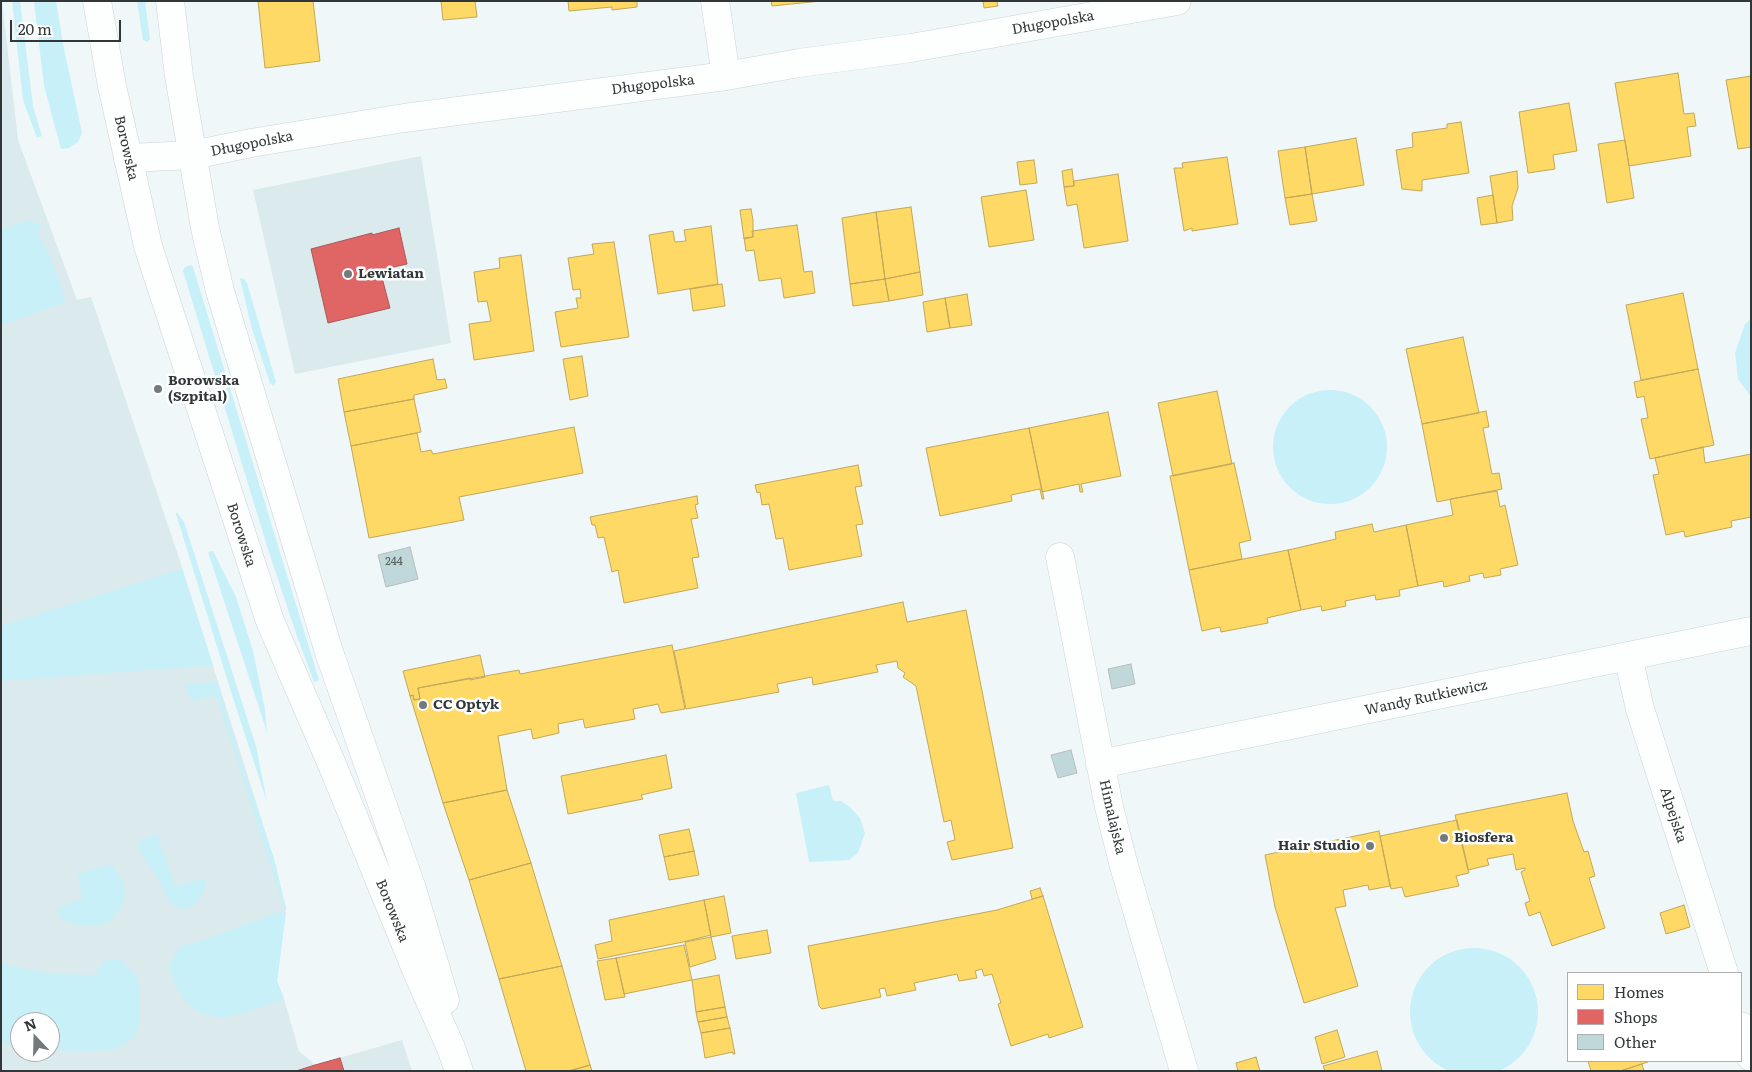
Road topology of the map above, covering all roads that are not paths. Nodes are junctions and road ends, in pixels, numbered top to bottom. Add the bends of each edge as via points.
1 (97, 1) edge
2 (170, 1) edge
3 (715, 1) edge
4 (1177, 1) edge
5 (726, 76) junction
6 (193, 155) junction
7 (128, 158) junction
8 (1060, 557) dead end
9 (1751, 631) edge
10 (1628, 656) junction
11 (1100, 764) junction
12 (1724, 972) edge
13 (1742, 1029) edge
14 (1751, 1057) edge
15 (455, 1059) edge
16 (1184, 1071) edge

1 - 7 street, Borowska
2 - 6 street, Borowska
3 - 5 street
4 - 5 street, Długopolska via 911,48
5 - 6 street, Długopolska via 404,118
6 - 7 street, Długopolska
6 - 15 street, Borowska via 205,228 220,290 331,659 415,898 452,1026
7 - 15 street, Borowska via 148,246 270,620
8 - 11 street, Himalajska
9 - 10 street, Wandy Rutkiewicz
10 - 11 street, Wandy Rutkiewicz
10 - 12 street, Alpejska via 1642,717
11 - 16 street, Himalajska via 1124,866
13 - 14 street

